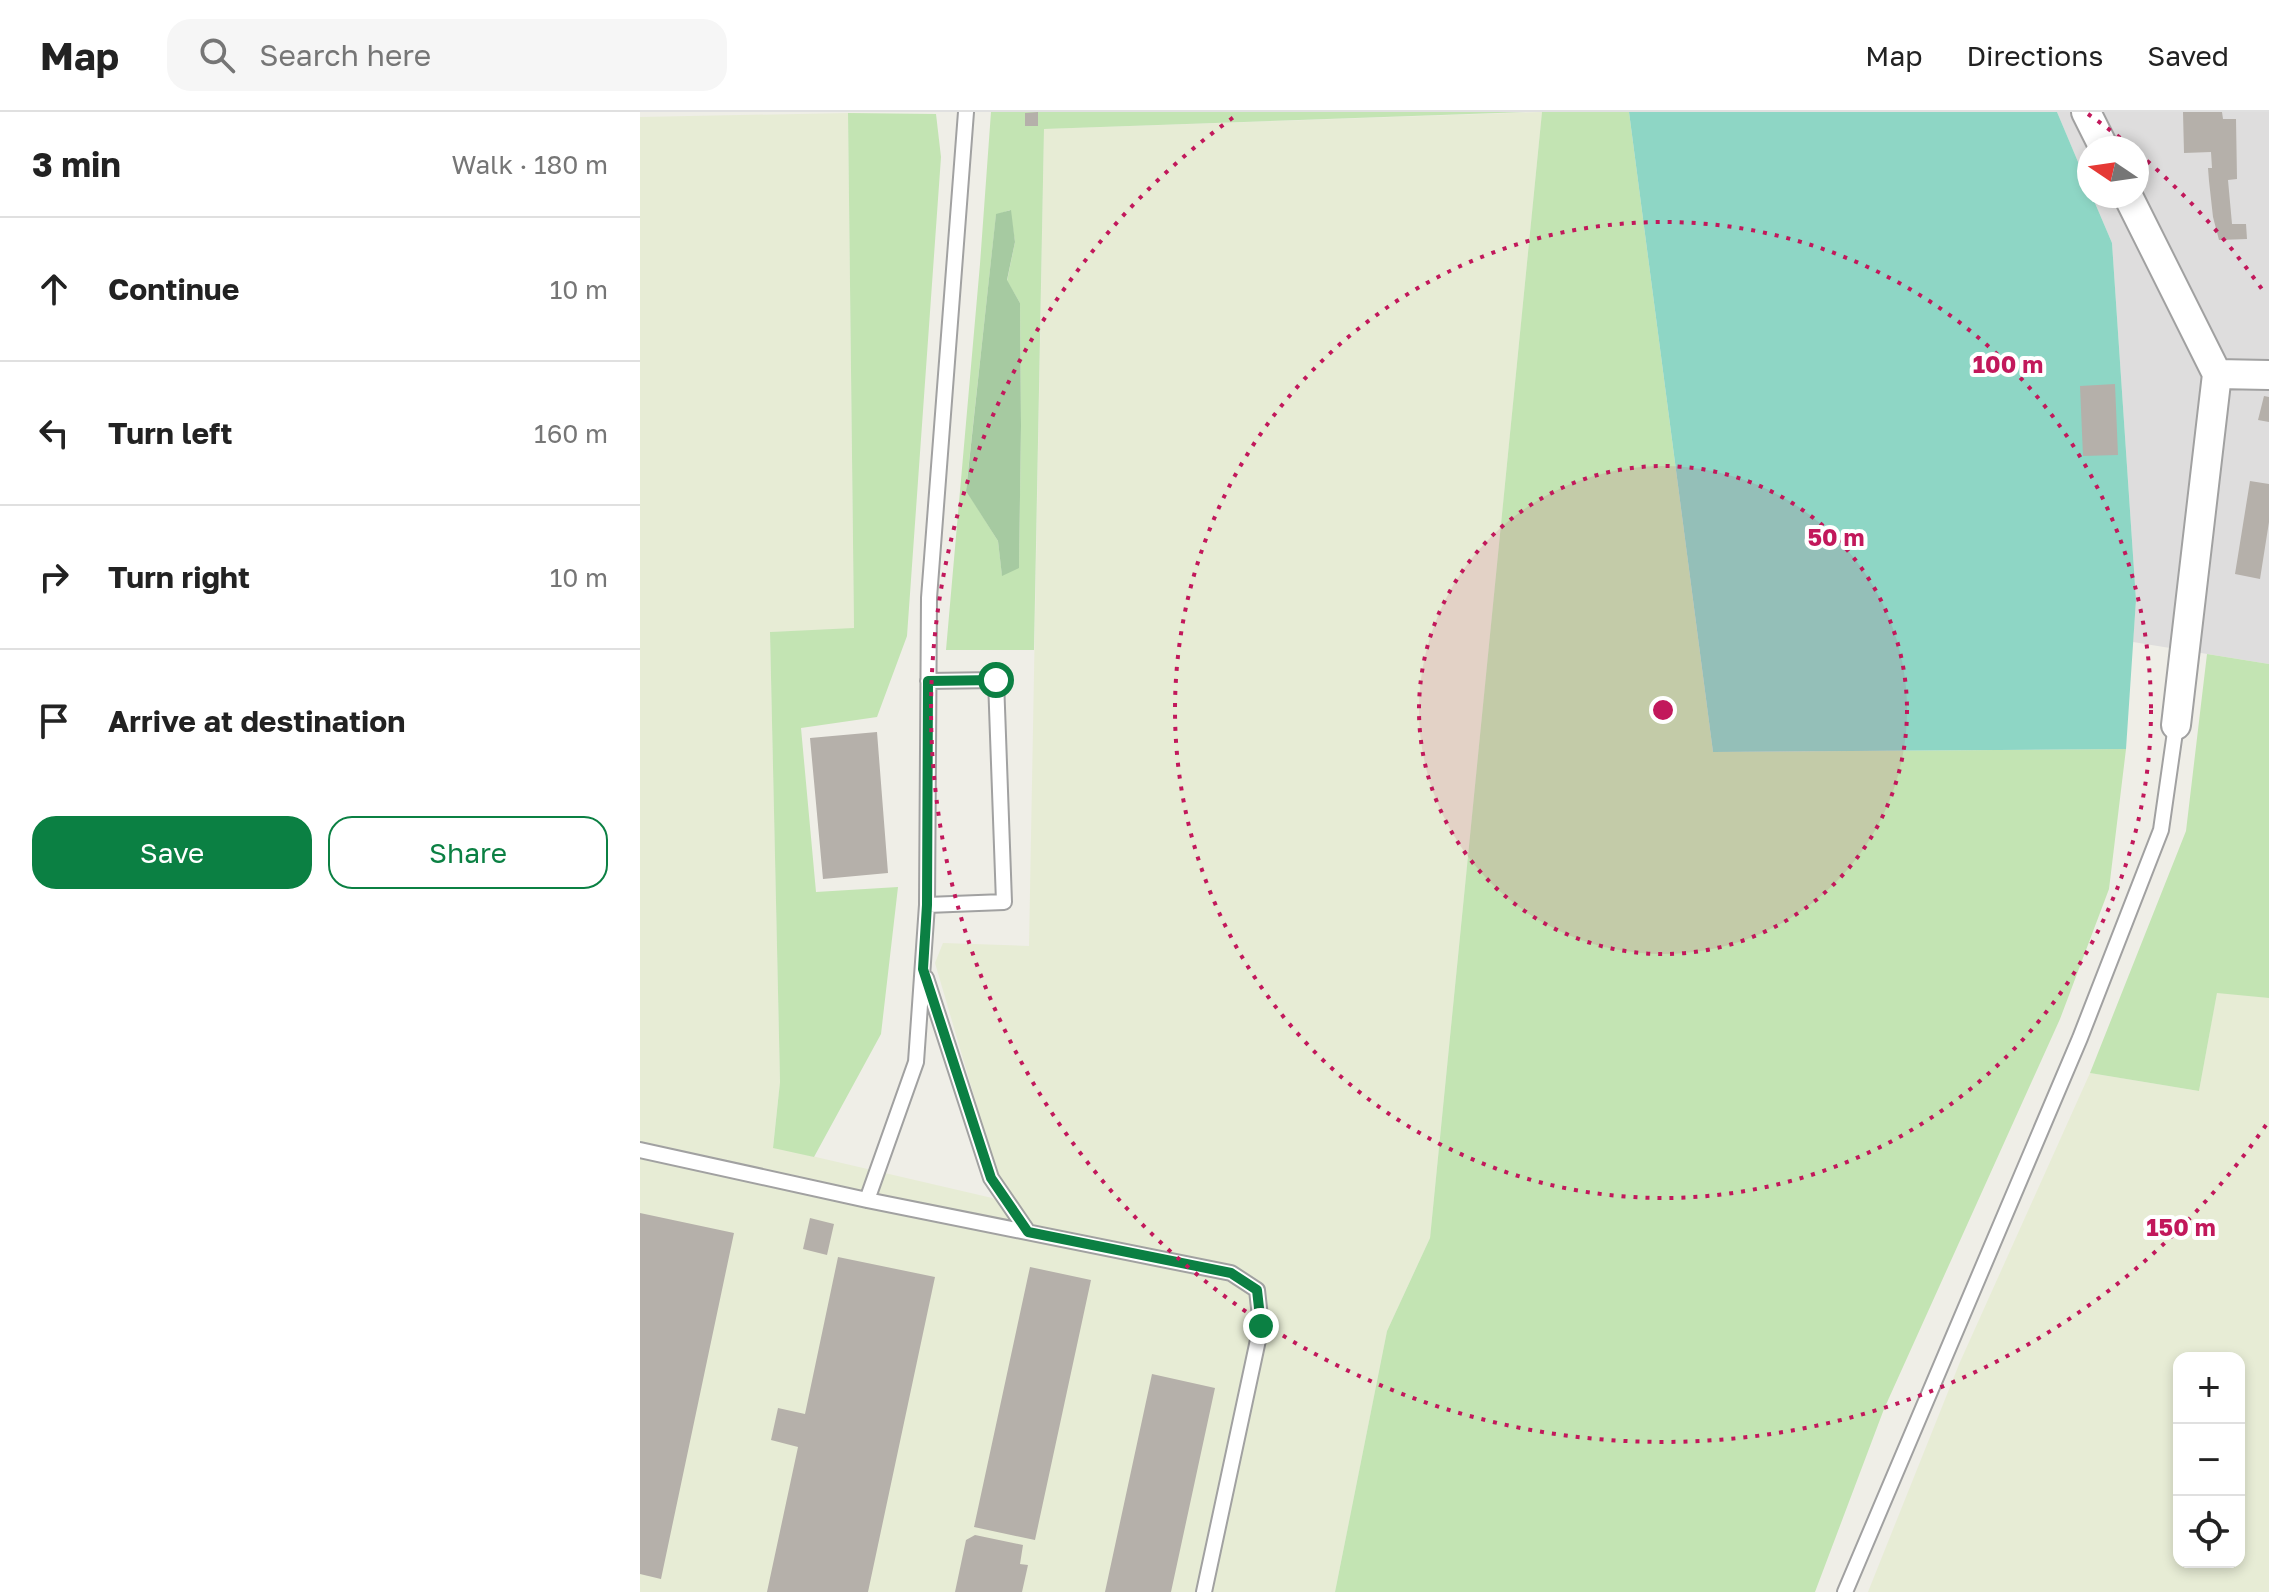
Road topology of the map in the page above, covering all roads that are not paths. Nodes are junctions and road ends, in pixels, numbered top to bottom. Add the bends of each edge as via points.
1 (966, 112) edge
2 (2086, 112) edge
3 (2098, 136) edge
4 (2134, 208) edge
5 (2217, 374) junction
6 (2269, 375) edge
7 (928, 681) junction
8 (2176, 725) joint
9 (927, 905) junction
10 (923, 969) junction
11 (640, 1150) edge
12 (867, 1200) junction
13 (1028, 1232) junction
14 (1204, 1592) edge
15 (1845, 1592) edge

1 - 7 lane via 929,598
2 - 3 street
4 - 5 street
5 - 6 street
5 - 8 street
7 - 9 lane
7 - 9 lane via 996,680 1004,902
8 - 15 lane via 2161,830 2080,1038
9 - 10 lane
10 - 12 lane via 916,1062
10 - 13 lane via 991,1178
11 - 12 lane
12 - 13 lane
13 - 14 lane via 1231,1273 1257,1290 1261,1326

